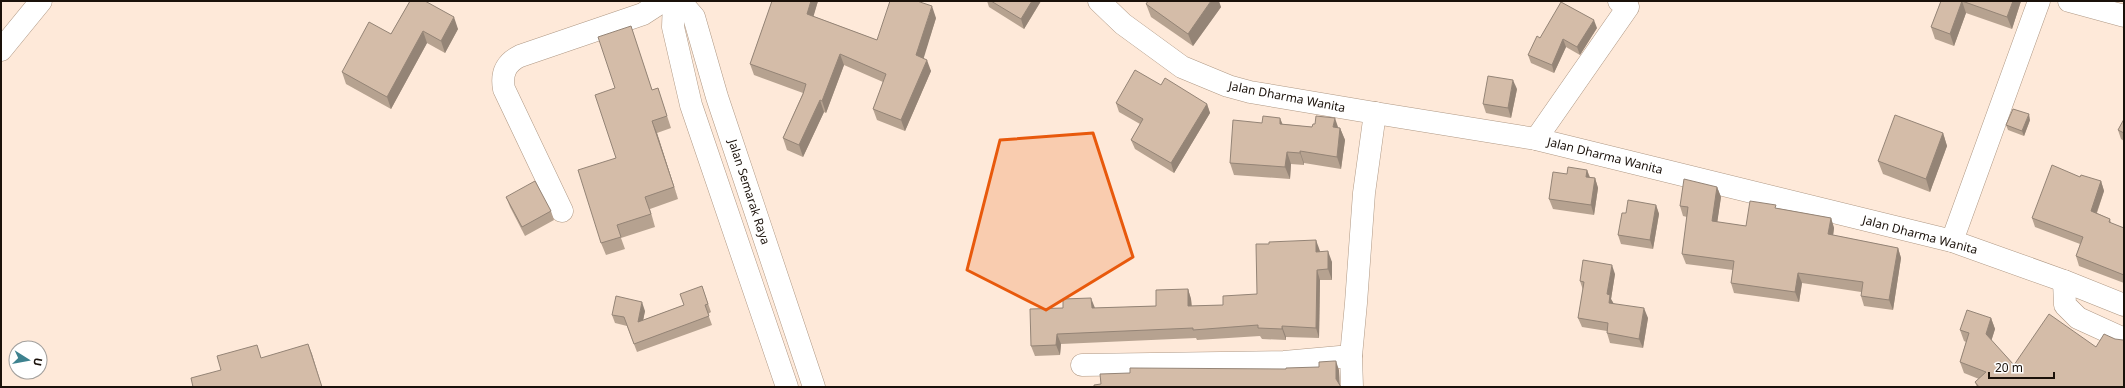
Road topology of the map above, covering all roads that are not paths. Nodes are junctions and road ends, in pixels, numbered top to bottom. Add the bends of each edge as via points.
1 (41, 1) edge
2 (663, 1) edge
3 (674, 1) edge
4 (680, 1) edge
5 (1099, 1) edge
6 (2040, 1) edge
7 (2069, 1) edge
8 (1627, 3) edge
9 (2124, 16) edge
10 (1, 50) edge
11 (1375, 113) junction
12 (1536, 139) junction
13 (562, 211) dead end
14 (1952, 241) junction
15 (2064, 281) junction
16 (2124, 305) edge
17 (2124, 339) edge
18 (1351, 356) junction
19 (1082, 364) dead end
20 (787, 387) edge
21 (814, 387) edge
22 (1352, 387) edge

1 - 10 street
2 - 13 street via 643,14 520,56 511,60 504,70 504,89
3 - 20 street via 672,27 691,105
4 - 21 street, Jalan Semarak Raya via 694,17 717,97
5 - 11 street, Jalan Dharma Wanita via 1123,24 1158,50 1182,67 1208,79 1250,92
6 - 14 street
7 - 9 street
8 - 12 street
11 - 12 street, Jalan Dharma Wanita
11 - 18 street via 1364,193
12 - 14 street, Jalan Dharma Wanita
14 - 15 street, Jalan Dharma Wanita
15 - 16 street, Jalan Dharma Wanita
15 - 17 street via 2065,305 2078,318
18 - 19 street via 1284,362
18 - 22 street

